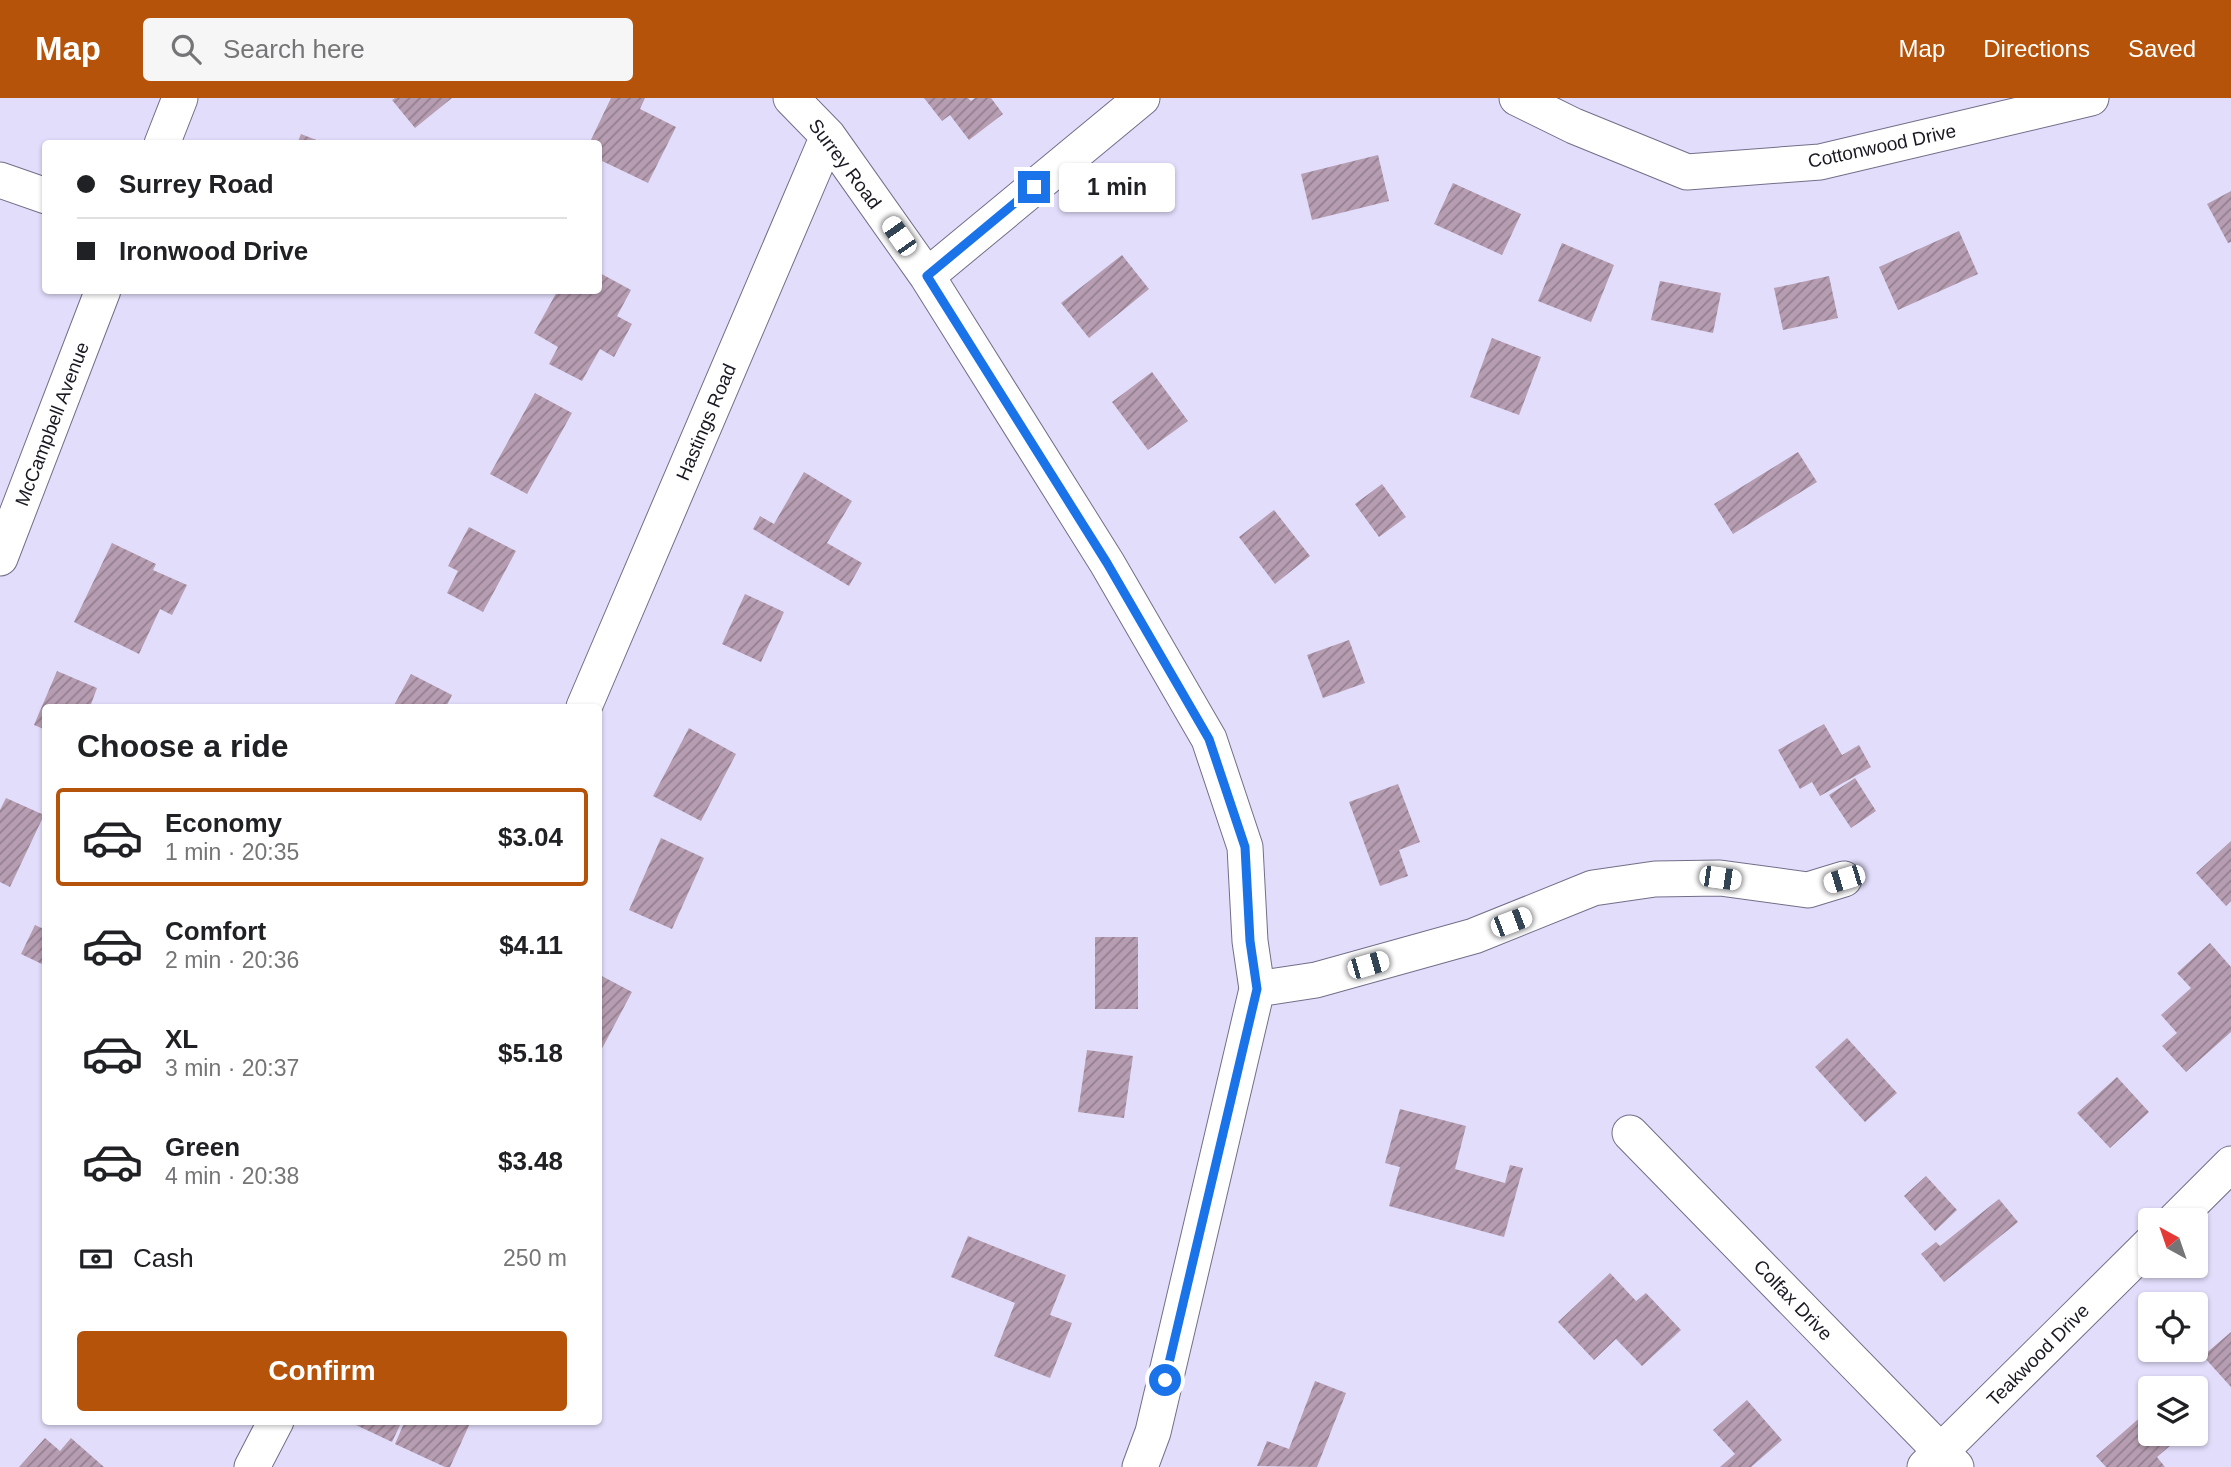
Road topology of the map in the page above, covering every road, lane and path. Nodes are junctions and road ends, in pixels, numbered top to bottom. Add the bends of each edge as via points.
1 (180, 98) edge
2 (791, 98) edge
3 (1142, 98) edge
4 (1517, 98) edge
5 (2091, 98) edge
6 (1979, 111) edge
7 (828, 136) junction
8 (164, 140) edge
9 (0, 180) edge
10 (42, 195) edge
11 (927, 276) junction
12 (101, 294) edge
13 (0, 558) edge
14 (584, 704) edge
15 (1844, 879) dead end
16 (1257, 989) junction
17 (1630, 1132) dead end
18 (2231, 1164) edge
19 (2187, 1208) edge
20 (2138, 1257) edge
21 (274, 1425) edge
22 (1941, 1462) edge
23 (252, 1467) edge
24 (1140, 1467) edge

1 - 8 street
2 - 7 street, Surrey Road
3 - 11 street
4 - 6 street, Cottonwood Drive via 1574,127 1687,172 1820,162
5 - 6 street, Cottonwood Drive
7 - 11 street, Surrey Road
7 - 14 street, Hastings Road
9 - 10 street
11 - 16 street, Surrey Road via 1107,563 1209,739 1245,847
12 - 13 street, McCampbell Avenue
15 - 16 street via 1808,890 1720,878 1655,879 1592,888 1474,936 1316,980
16 - 24 street, Surrey Road via 1153,1432
17 - 22 street, Colfax Drive
18 - 19 street
20 - 22 street, Teakwood Drive
21 - 23 street

